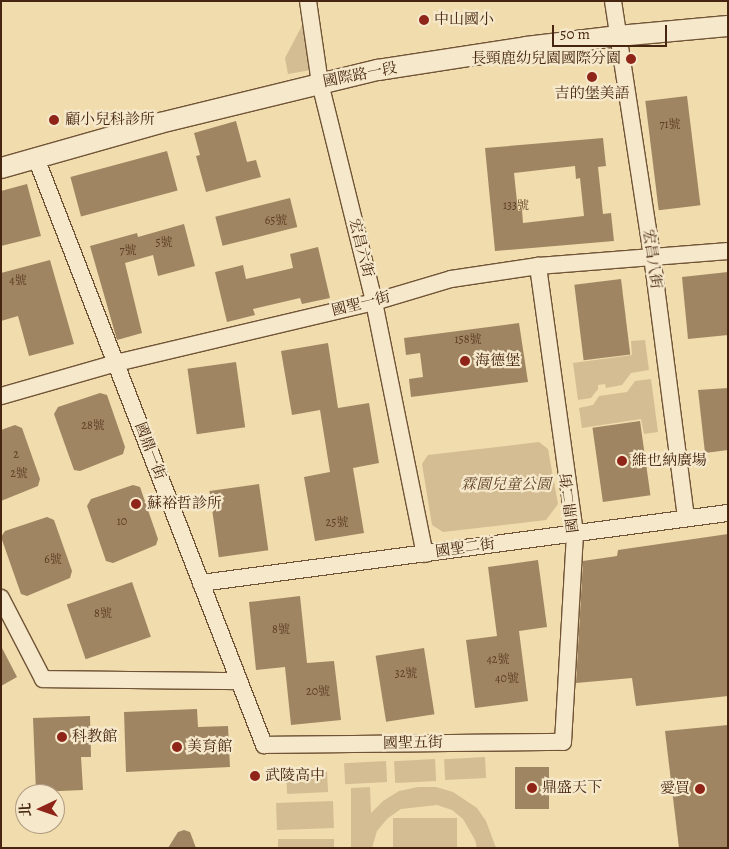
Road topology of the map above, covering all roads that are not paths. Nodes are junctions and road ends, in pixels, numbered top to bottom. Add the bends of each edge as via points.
1 (308, 1) edge
2 (613, 1) edge
3 (728, 26) edge
4 (618, 36) junction
5 (320, 83) junction
6 (36, 158) junction
7 (1, 168) edge
8 (728, 251) edge
9 (652, 256) junction
10 (538, 266) junction
11 (374, 302) junction
12 (116, 363) junction
13 (1, 396) edge
14 (728, 513) edge
15 (686, 518) junction
16 (575, 533) junction
17 (425, 554) junction
18 (201, 583) junction
19 (1, 598) edge
20 (239, 680) junction
21 (563, 742) joint
22 (264, 745) joint

1 - 5 street, 宏昌六街
2 - 4 street, 宏昌八街
3 - 4 street, 國際路一段
4 - 5 street, 國際路一段 via 387,69
4 - 9 street, 宏昌八街
5 - 6 street, 國際路一段
5 - 11 street, 宏昌六街
6 - 7 street, 國際路一段
6 - 12 street, 國鼎一街
8 - 9 street, 國聖一街
9 - 10 street, 國聖一街
9 - 15 street, 宏昌八街
10 - 11 street, 國聖一街 via 451,279
10 - 16 street, 國鼎二街
11 - 12 street, 國聖一街
11 - 17 street, 宏昌六街
12 - 13 street, 國聖一街
12 - 18 street, 國鼎一街
14 - 15 street, 國聖二街
15 - 16 street, 國聖二街
16 - 17 street, 國聖二街
16 - 21 street, 國鼎二街
17 - 18 street, 國聖二街
18 - 20 street, 國鼎一街
19 - 20 street via 43,679
20 - 22 street, 國鼎一街
21 - 22 street, 國聖五街

